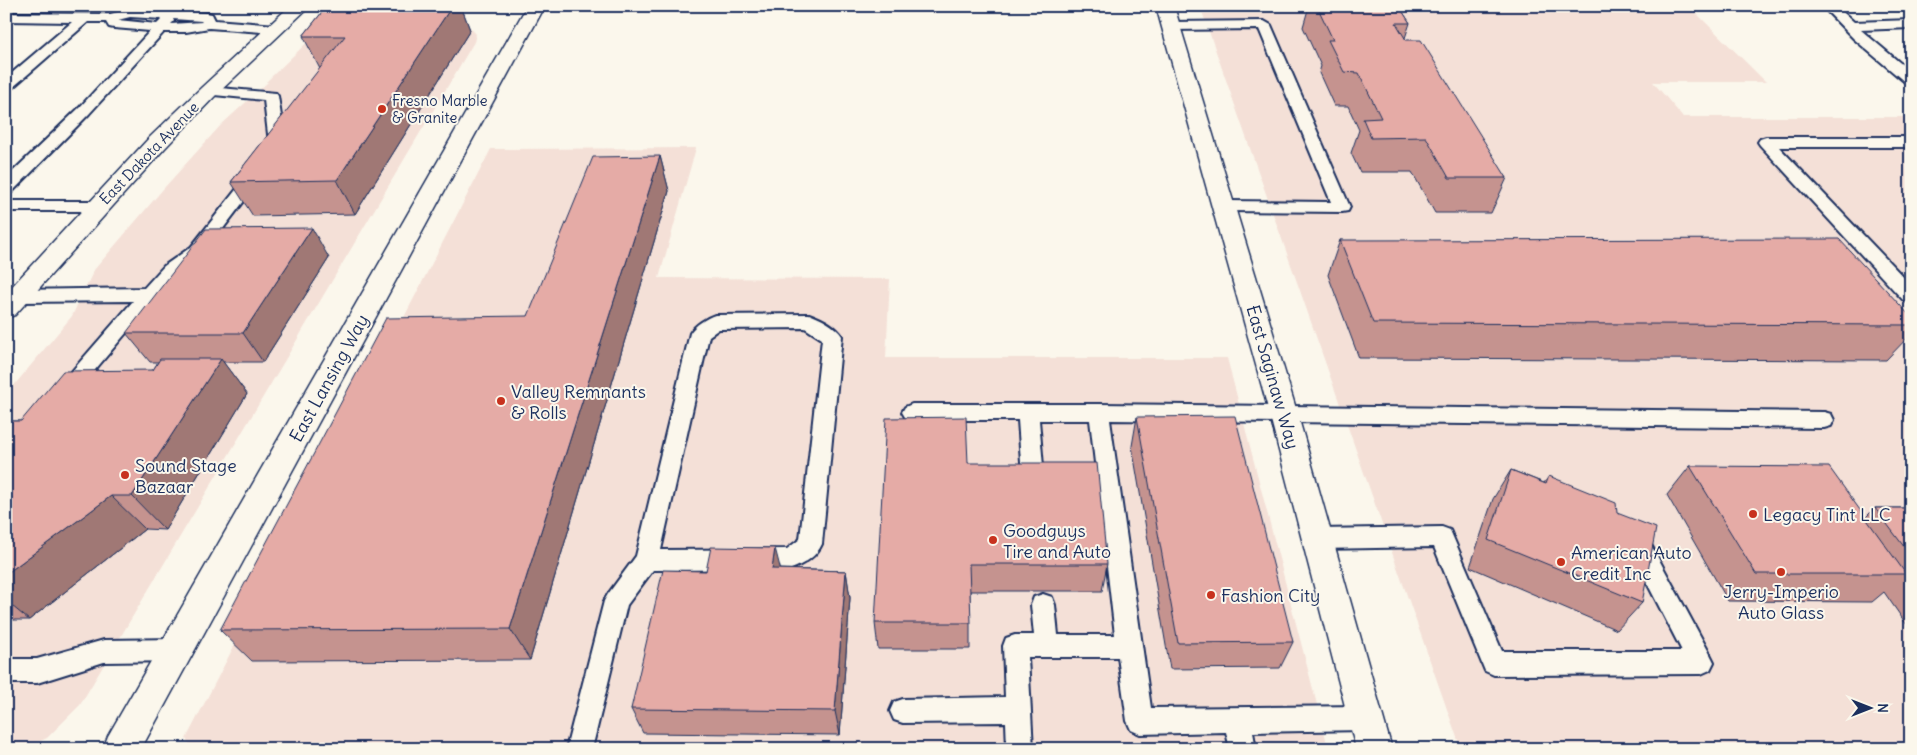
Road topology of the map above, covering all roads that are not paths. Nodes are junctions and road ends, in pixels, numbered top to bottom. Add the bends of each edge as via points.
1 (301, 6) edge
2 (536, 6) edge
3 (1828, 6) edge
4 (173, 14) junction
5 (1168, 16) edge
6 (6, 17) edge
7 (86, 17) junction
8 (110, 18) junction
9 (210, 24) junction
10 (1911, 24) edge
11 (1851, 26) junction
12 (161, 27) junction
13 (276, 29) junction
14 (1911, 80) edge
15 (6, 86) edge
16 (209, 91) junction
17 (1911, 142) edge
18 (6, 188) edge
19 (6, 206) edge
20 (98, 206) junction
21 (1224, 206) junction
22 (150, 294) junction
23 (1911, 297) edge
24 (12, 302) edge
25 (53, 406) edge
26 (912, 412) dead end
27 (1028, 412) junction
28 (1098, 412) junction
29 (1284, 412) junction
30 (1824, 420) dead end
31 (1035, 503) edge
32 (1318, 539) junction
33 (1641, 548) edge
34 (647, 560) junction
35 (1043, 605) dead end
36 (1047, 646) junction
37 (1129, 646) junction
38 (178, 650) junction
39 (6, 671) edge
40 (1018, 709) junction
41 (903, 710) dead end
42 (1365, 718) junction
43 (1237, 720) junction
44 (121, 749) edge
45 (579, 749) edge
46 (1020, 749) edge
47 (1243, 749) edge
48 (1374, 749) edge

1 - 13 street, East Dakota Avenue
2 - 38 street, East Lansing Way
3 - 11 lane
4 - 8 lane via 130,13
4 - 9 lane via 208,17
4 - 12 lane
5 - 21 street, East Saginaw Way
5 - 21 lane via 1264,25 1342,207
6 - 7 lane
7 - 8 lane
7 - 15 lane
8 - 12 lane via 114,24
9 - 12 lane via 194,29
9 - 13 lane
10 - 11 lane
11 - 14 lane
12 - 18 lane via 84,111
13 - 16 street, East Dakota Avenue
16 - 20 street, East Dakota Avenue
16 - 22 lane via 271,96 277,143 273,153 197,251 170,270
17 - 23 lane via 1766,142
19 - 20 lane
20 - 24 street, East Dakota Avenue
21 - 29 street, East Saginaw Way
22 - 24 lane
22 - 25 lane
26 - 27 lane
27 - 28 lane
27 - 31 lane
28 - 29 lane
28 - 37 lane
29 - 30 lane
29 - 32 street, East Saginaw Way
32 - 33 lane via 1442,537 1494,663 1701,662
32 - 42 street, East Saginaw Way
34 - 34 lane via 791,559 811,544 832,336 809,321 715,322 700,334
34 - 45 lane via 616,601
35 - 36 lane
36 - 37 lane
36 - 40 lane via 1016,646
37 - 43 lane via 1140,721
38 - 39 lane via 104,651 37,671
38 - 44 street, East Lansing Way
40 - 41 lane
40 - 46 lane
42 - 43 lane
42 - 48 street, East Saginaw Way
43 - 47 lane

